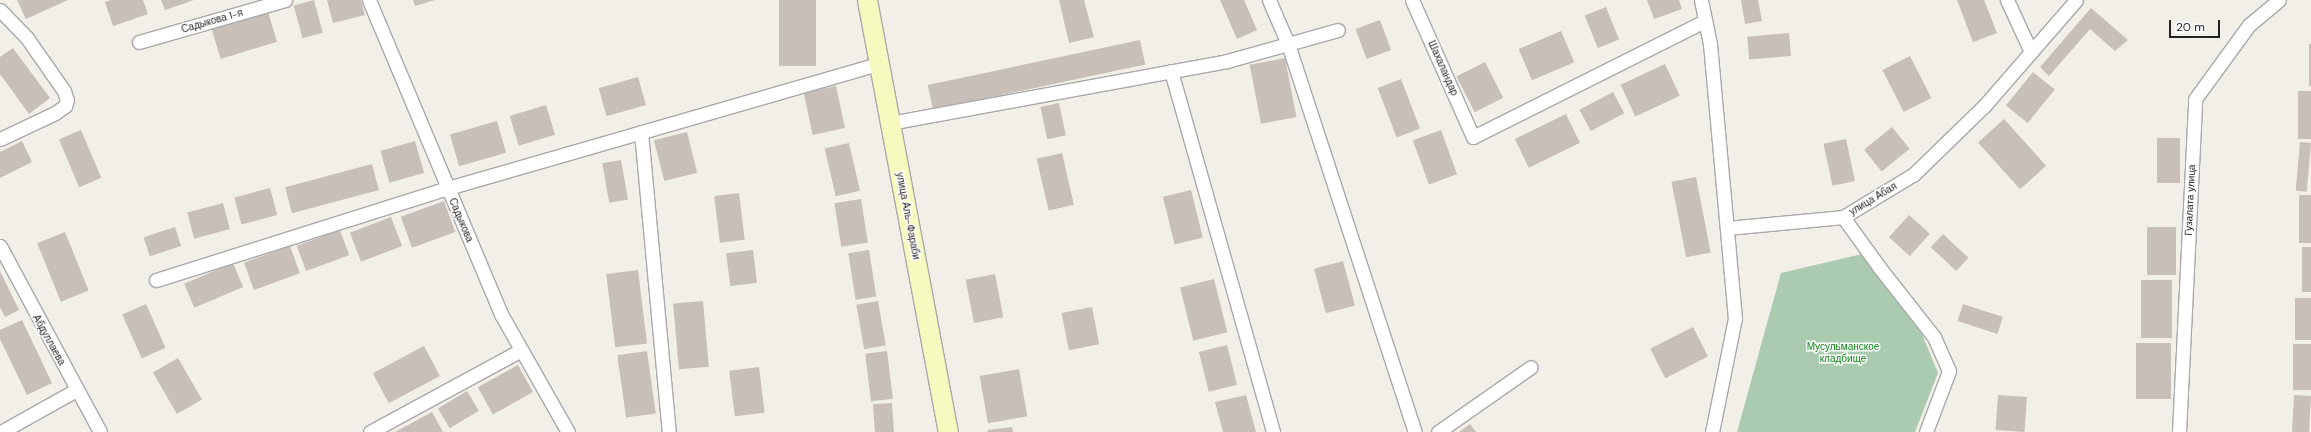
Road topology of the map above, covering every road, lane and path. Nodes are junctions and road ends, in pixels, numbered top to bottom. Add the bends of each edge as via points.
1 (285, 0) edge
2 (369, 0) edge
3 (867, 0) edge
4 (1269, 0) edge
5 (1412, 0) edge
6 (1702, 0) edge
7 (2006, 0) edge
8 (2076, 0) edge
9 (2279, 0) edge
10 (0, 10) edge
11 (1705, 21) junction
12 (1338, 30) dead end
13 (140, 42) dead end
14 (1288, 44) junction
15 (2031, 52) junction
16 (879, 64) junction
17 (1171, 71) junction
18 (890, 123) junction
19 (641, 132) junction
20 (0, 139) edge
21 (448, 188) junction
22 (1843, 217) junction
23 (1727, 228) junction
24 (0, 246) edge
25 (156, 280) dead end
26 (521, 350) junction
27 (1531, 367) dead end
28 (76, 390) junction
29 (1, 432) edge
30 (100, 432) edge
31 (370, 432) edge
32 (568, 432) edge
33 (669, 432) edge
34 (948, 432) edge
35 (1273, 432) edge
36 (1415, 432) edge
37 (1438, 432) edge
38 (1712, 432) edge
39 (1926, 432) edge
40 (2179, 432) edge

1 - 13 street, Садыкова 1-я
2 - 21 street, Садыкова
3 - 16 main road, улица Аль-Фараби
4 - 14 street
5 - 11 street, Шахаландар via 1473,137
6 - 11 street
7 - 15 street
8 - 15 street, улица Абая
9 - 40 street, Гузалата улица via 2249,25 2195,99
10 - 20 street via 27,38 64,91 67,100 55,113
11 - 23 street
12 - 14 street
14 - 17 street via 1226,61
14 - 36 street
15 - 22 street, улица Абая via 1984,106 1914,174
16 - 18 main road, улица Аль-Фараби
16 - 19 street
17 - 18 street
17 - 35 street
18 - 34 main road, улица Аль-Фараби
19 - 21 street
19 - 33 street
21 - 25 street
21 - 26 street, Садыкова via 501,314
22 - 23 street, улица Абая
22 - 39 street via 1934,337 1949,371
23 - 38 street via 1735,318
24 - 28 street, Абдуллаева
26 - 31 street
26 - 32 street, Садыкова
27 - 37 street
28 - 29 street
28 - 30 street, Абдуллаева

